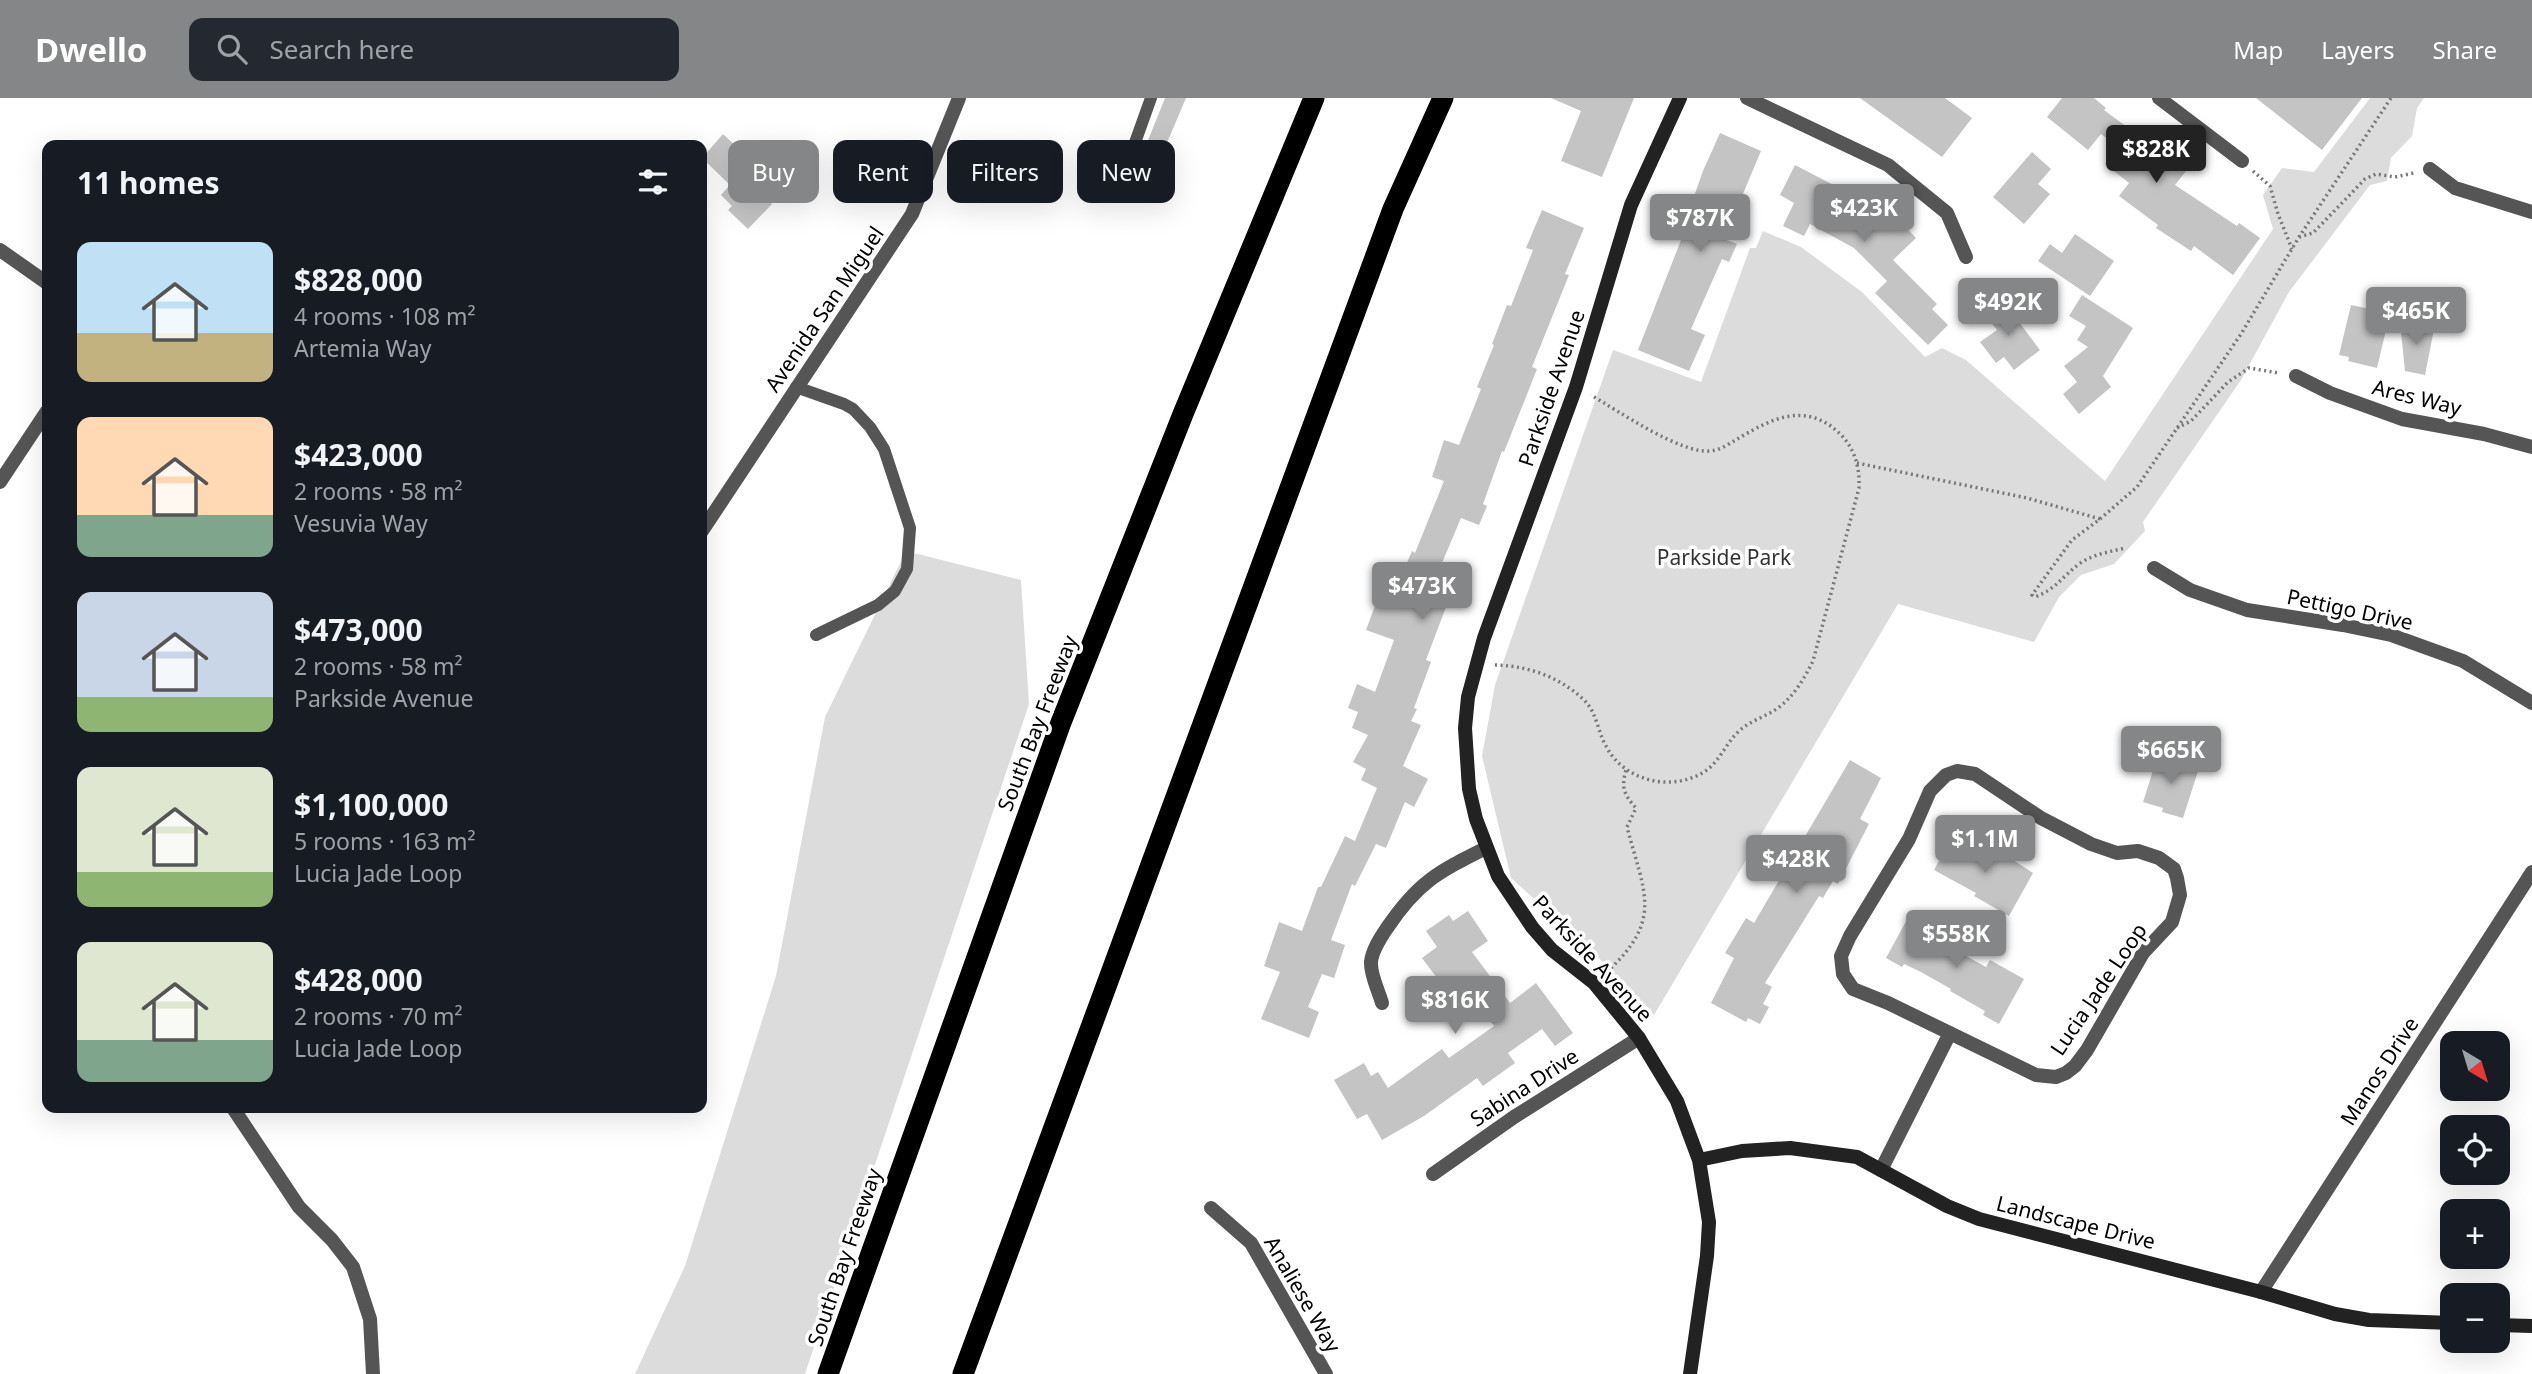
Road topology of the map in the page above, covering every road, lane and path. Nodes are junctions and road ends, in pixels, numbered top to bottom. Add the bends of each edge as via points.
1 (959, 98) edge
2 (1151, 98) edge
3 (1314, 98) edge
4 (1443, 98) edge
5 (1680, 98) edge
6 (1747, 98) edge
7 (2159, 98) edge
8 (2391, 98) edge
9 (1136, 140) edge
10 (2242, 161) joint
11 (2430, 169) joint
12 (2532, 212) edge
13 (2299, 237) junction
14 (2292, 249) junction
15 (0, 250) edge
16 (1966, 257) dead end
17 (42, 279) edge
18 (2296, 376) joint
19 (796, 387) junction
20 (1576, 387) junction
21 (42, 419) edge
22 (2175, 428) junction
23 (2532, 447) edge
24 (1857, 463) junction
25 (0, 482) edge
26 (2100, 519) junction
27 (707, 523) edge
28 (2125, 548) dead end
29 (2154, 568) dead end
30 (816, 635) dead end
31 (1476, 665) junction
32 (2532, 703) edge
33 (1626, 770) junction
34 (1486, 848) junction
35 (2532, 873) edge
36 (1594, 983) junction
37 (1382, 1003) dead end
38 (1950, 1033) junction
39 (1639, 1038) junction
40 (235, 1113) edge
41 (1699, 1160) junction
42 (1881, 1170) junction
43 (1433, 1174) dead end
44 (1211, 1208) dead end
45 (2261, 1292) junction
46 (2440, 1323) edge
47 (2510, 1325) edge
48 (2532, 1326) edge
49 (373, 1374) edge
50 (828, 1374) edge
51 (963, 1374) edge
52 (1326, 1374) edge
53 (1690, 1374) edge

1 - 19 street, Avenida San Miguel via 912,214
2 - 9 lane
3 - 50 highway, South Bay Freeway via 1060,725
4 - 51 highway via 1392,209
5 - 20 main road, Parkside Avenue via 1631,205
6 - 16 street via 1888,165 1947,213
7 - 10 street
8 - 13 path
10 - 14 path via 2270,186
11 - 12 street via 2455,188
11 - 13 path via 2365,179 2313,233
13 - 14 path
14 - 22 path via 2241,334
15 - 17 street
18 - 22 path via 2249,368 2228,382 2191,421
18 - 23 street, Ares Way via 2402,419
19 - 27 street, Avenida San Miguel
19 - 30 lane via 844,404 870,427 884,449 910,528 907,569 895,591 878,605
20 - 24 path via 1694,450 1724,447 1776,418 1815,419 1837,431
20 - 31 main road, Parkside Avenue
21 - 25 street
22 - 26 path via 2137,487
24 - 26 path via 2027,498
24 - 33 path via 1859,488 1804,679 1778,708 1735,734 1716,762 1694,777 1667,783
26 - 28 path via 2072,540 2032,595 2056,587 2096,554
29 - 32 street, Pettigo Drive via 2190,590 2247,610 2403,639 2463,661
31 - 33 path via 1519,666 1549,676 1583,699 1597,719 1606,747
31 - 34 main road, Parkside Avenue via 1468,697 1465,759
33 - 36 path via 1622,785 1636,808 1627,827 1647,904 1641,931
34 - 36 main road, Parkside Avenue via 1503,885 1532,927 1552,950
34 - 37 street via 1441,870 1417,889 1378,941 1370,963
35 - 45 street, Manos Drive
36 - 39 main road, Parkside Avenue
38 - 38 street, Lucia Jade Loop via 2036,1076 2066,1073 2087,1050 2143,953 2172,922 2180,895 2174,869 2150,853 2117,853 2091,844 2041,818 1975,774 1957,771 1936,783 1841,956 1843,974 1853,989
38 - 42 street
39 - 41 main road, Parkside Avenue via 1677,1101
39 - 43 street, Sabina Drive
40 - 49 street via 299,1208 353,1267 370,1320
41 - 42 main road, Landscape Drive via 1790,1148 1857,1157
41 - 53 main road, Parkside Avenue via 1709,1222
42 - 45 main road, Landscape Drive via 1979,1219
44 - 52 street, Analiese Way via 1251,1243
45 - 46 main road, Landscape Drive via 2369,1320
47 - 48 main road

